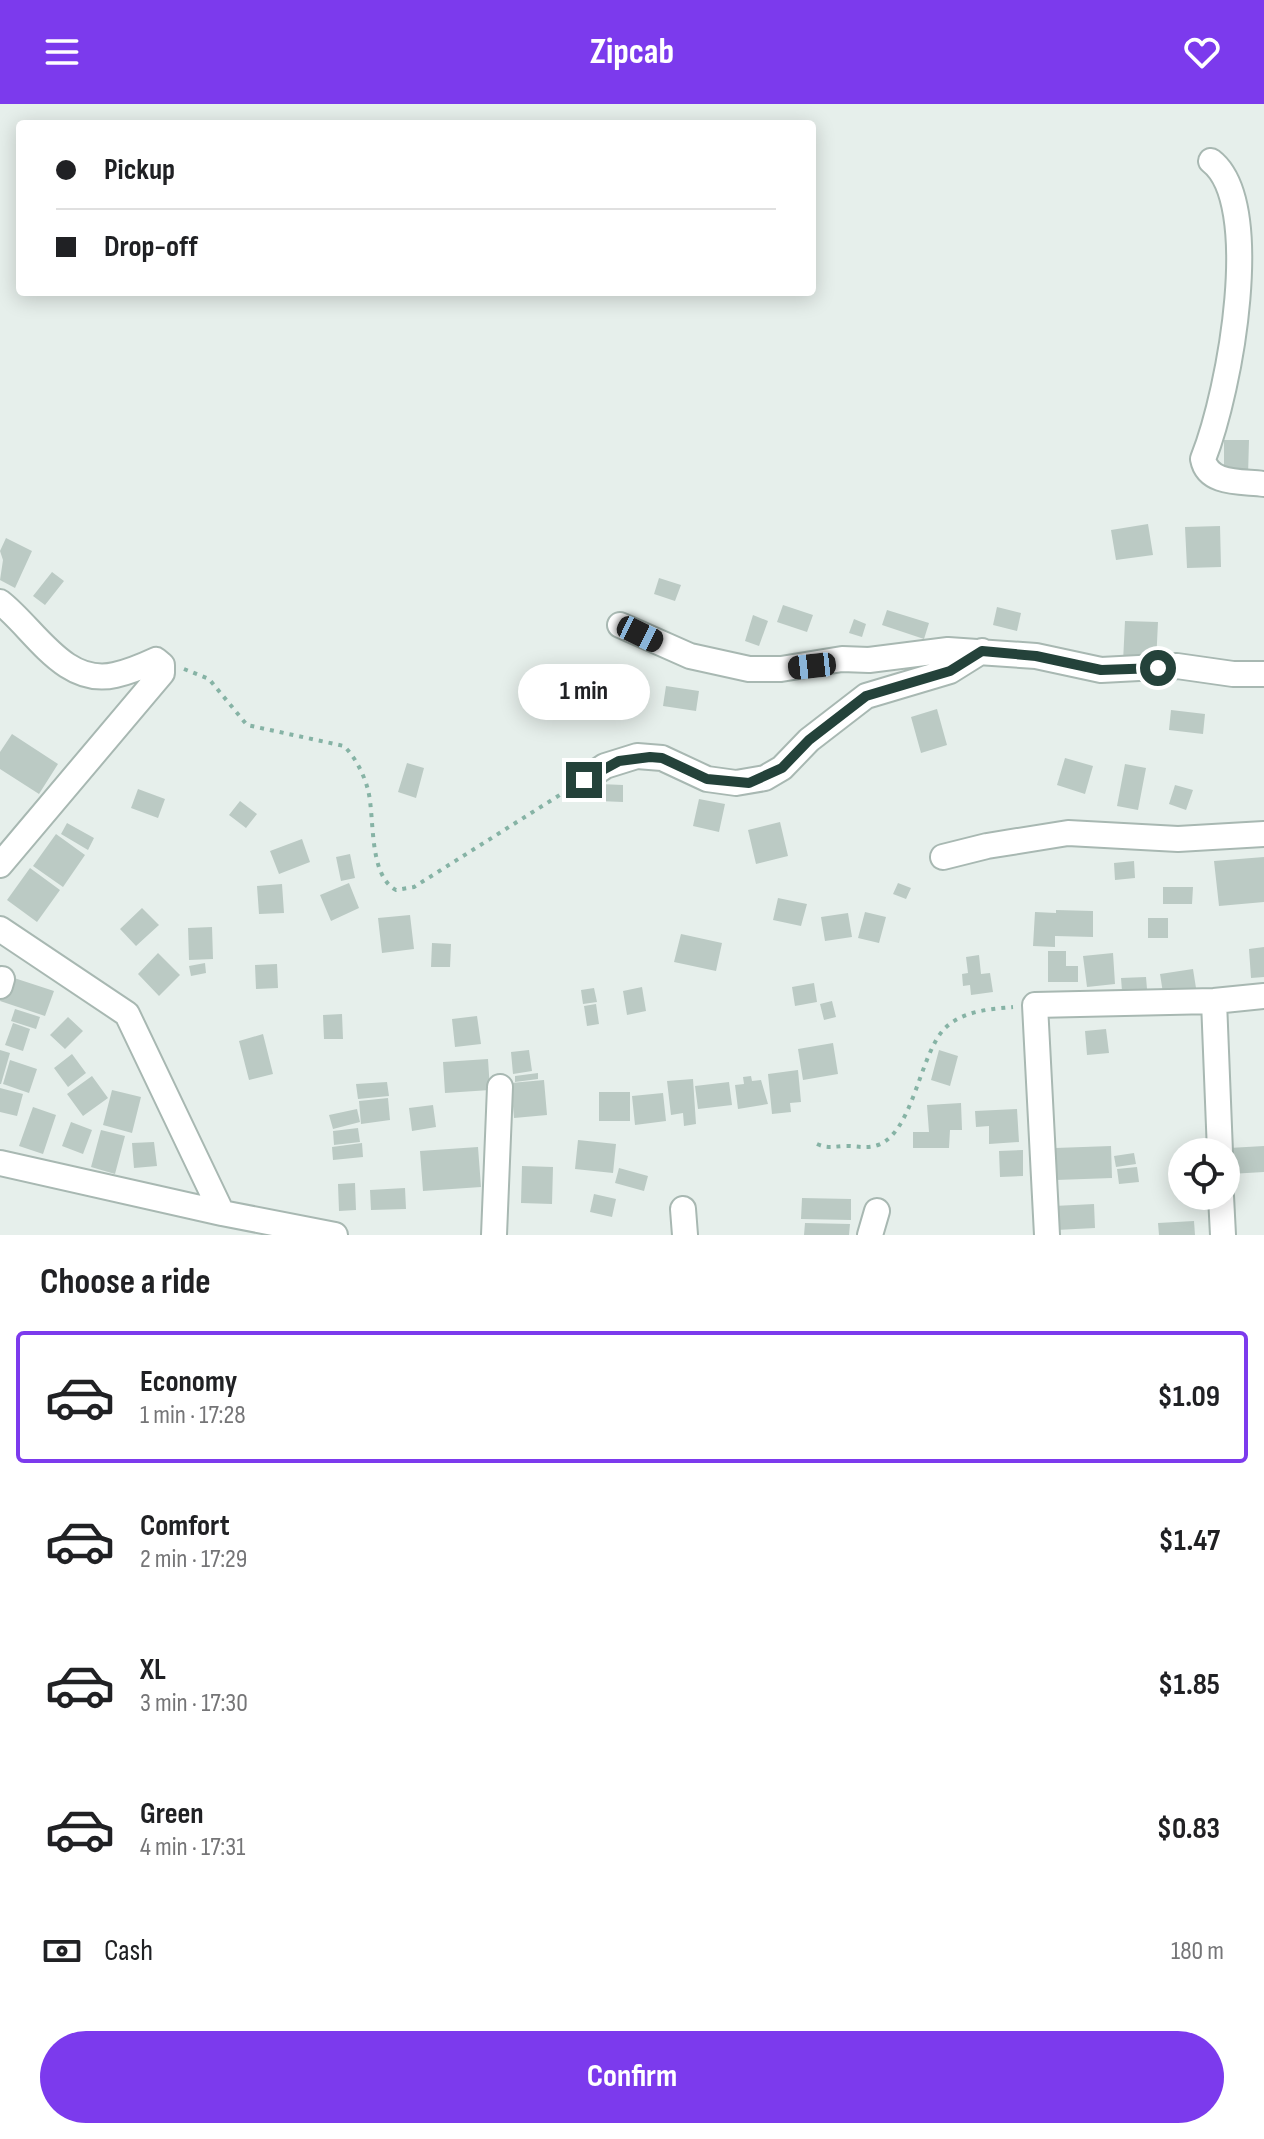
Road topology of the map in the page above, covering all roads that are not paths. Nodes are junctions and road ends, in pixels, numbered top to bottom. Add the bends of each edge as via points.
1 (1211, 161) dead end
2 (1264, 484) edge
3 (0, 602) edge
4 (620, 625) dead end
5 (982, 651) junction
6 (1264, 674) edge
7 (584, 780) road end
8 (1264, 834) edge
9 (943, 857) dead end
10 (0, 865) edge
11 (0, 929) edge
12 (1264, 996) edge
13 (1214, 1001) junction
14 (500, 1087) dead end
15 (1219, 1138) edge
16 (0, 1163) edge
17 (683, 1209) dead end
18 (1222, 1210) edge
19 (877, 1211) dead end
20 (222, 1213) junction
21 (335, 1235) edge
22 (494, 1235) edge
23 (685, 1235) edge
24 (870, 1235) edge
25 (1047, 1235) edge
26 (1223, 1235) edge

1 - 2 street via 1229,168 1250,191 1257,207 1261,260 1259,298 1239,368 1203,459 1213,477
3 - 10 street via 60,663 88,674 114,676 156,660 162,665 162,673
4 - 5 street via 690,656 749,669
5 - 6 street via 1101,670 1177,666
5 - 7 street via 950,671 866,696 782,768 749,783 707,779 650,757 619,761
8 - 9 street via 1178,839 1068,833
11 - 20 street via 127,1014
12 - 13 street
13 - 15 street
13 - 25 street via 1035,1005
14 - 22 street
16 - 20 street
17 - 23 street
18 - 26 street
19 - 24 street
20 - 21 street

